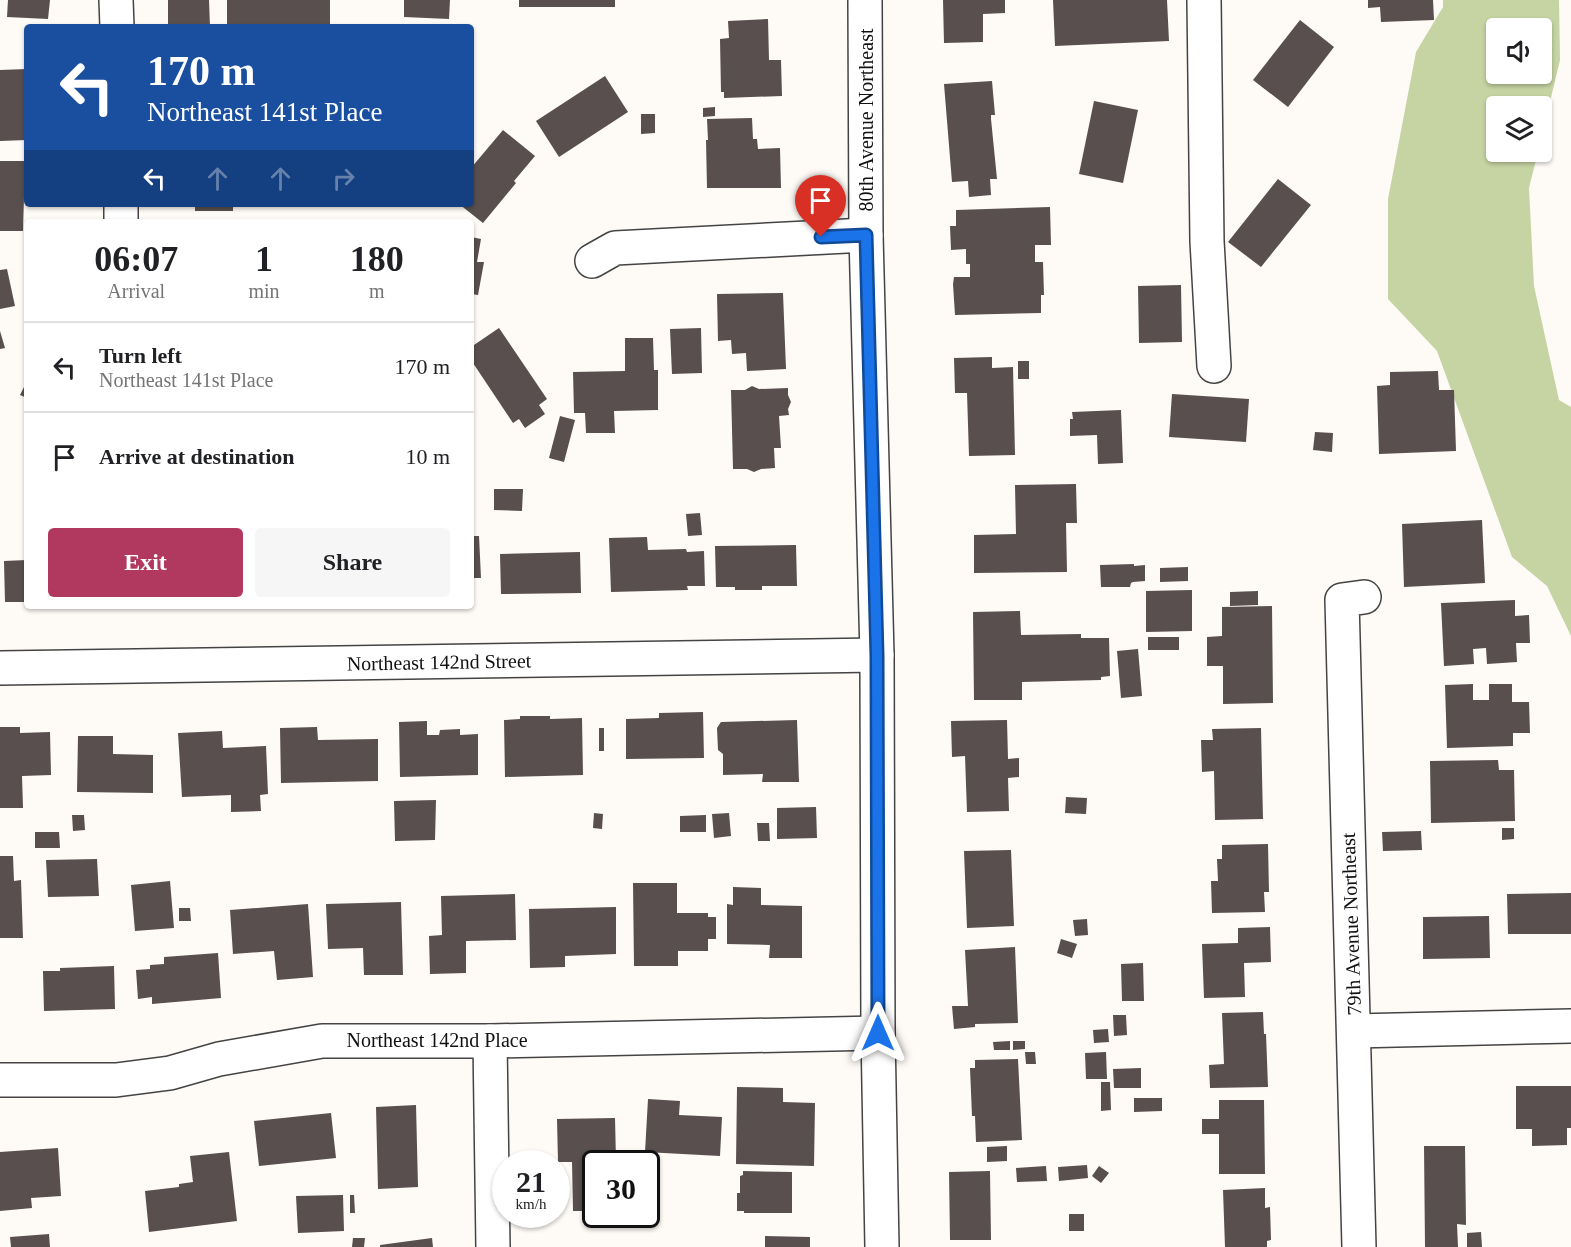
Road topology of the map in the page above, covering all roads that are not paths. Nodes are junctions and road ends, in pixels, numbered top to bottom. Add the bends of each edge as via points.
1 (116, 0) edge
2 (865, 0) edge
3 (1204, 0) edge
4 (117, 24) edge
5 (866, 235) junction
6 (592, 261) dead end
7 (1214, 366) dead end
8 (1353, 599) dead end
9 (877, 656) junction
10 (0, 668) edge
11 (1571, 1026) edge
12 (1354, 1031) junction
13 (878, 1033) junction
14 (490, 1041) junction
15 (0, 1080) edge
16 (494, 1247) edge
17 (882, 1247) edge
18 (1359, 1247) edge

1 - 4 street
2 - 5 street, 80th Avenue Northeast
3 - 7 street via 1207,241
5 - 6 street via 615,248
5 - 9 street, 80th Avenue Northeast
8 - 12 street, 79th Avenue Northeast
9 - 10 street, Northeast 142nd Street
9 - 13 street, 80th Avenue Northeast
11 - 12 street
12 - 18 street, 79th Avenue Northeast
13 - 14 street, Northeast 142nd Place
13 - 17 street, 80th Avenue Northeast
14 - 15 street, Northeast 142nd Place via 322,1041 219,1059 170,1073 116,1080
14 - 16 street

